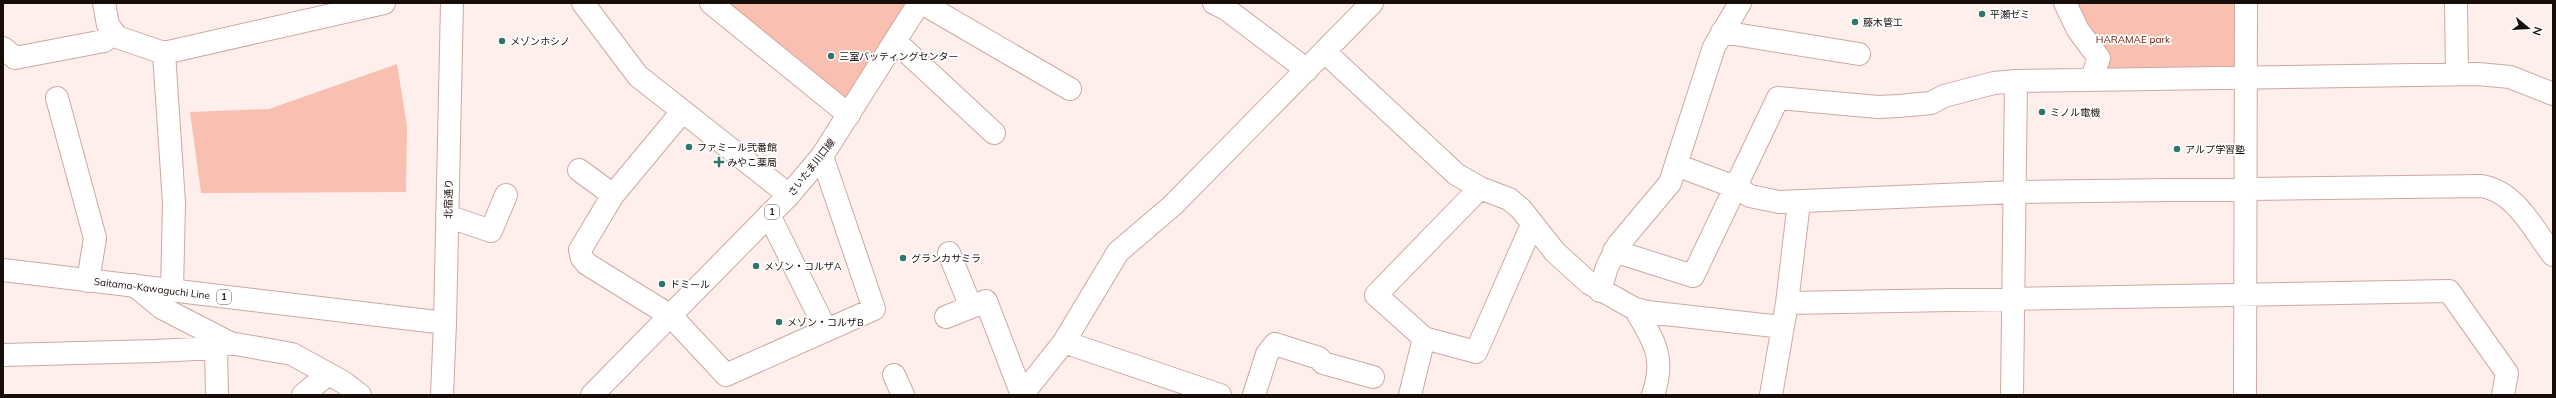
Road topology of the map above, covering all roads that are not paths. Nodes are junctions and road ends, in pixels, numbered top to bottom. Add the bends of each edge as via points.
1 (104, 3) edge
2 (384, 3) edge
3 (452, 3) edge
4 (583, 3) edge
5 (712, 3) edge
6 (921, 3) edge
7 (1214, 3) edge
8 (1371, 3) edge
9 (1740, 3) edge
10 (2065, 3) edge
11 (2246, 3) edge
12 (2456, 3) edge
13 (1722, 32) junction
14 (114, 33) junction
15 (896, 42) junction
16 (3, 48) edge
17 (1325, 52) junction
18 (164, 53) junction
19 (1859, 54) dead end
20 (1308, 70) junction
21 (2456, 74) junction
22 (2246, 77) junction
23 (2092, 80) junction
24 (2016, 81) junction
25 (1070, 89) dead end
26 (2553, 94) edge
27 (56, 98) dead end
28 (682, 112) junction
29 (849, 115) junction
30 (994, 133) dead end
31 (822, 156) junction
32 (1676, 165) junction
33 (579, 170) dead end
34 (1735, 187) junction
35 (1480, 188) junction
36 (2245, 189) junction
37 (2014, 192) junction
38 (613, 195) junction
39 (506, 196) dead end
40 (789, 196) junction
41 (1800, 202) junction
42 (769, 215) junction
43 (447, 216) junction
44 (1532, 225) junction
45 (1614, 251) junction
46 (949, 253) dead end
47 (2553, 255) edge
48 (3, 270) edge
49 (88, 281) junction
50 (134, 285) junction
51 (172, 291) junction
52 (1600, 291) junction
53 (2246, 296) junction
54 (2013, 299) junction
55 (1787, 303) junction
56 (971, 307) junction
57 (1635, 309) junction
58 (671, 316) junction
59 (946, 317) dead end
60 (445, 323) junction
61 (1782, 327) junction
62 (826, 330) junction
63 (1424, 338) junction
64 (1064, 342) junction
65 (223, 346) junction
66 (3, 355) edge
67 (328, 374) junction
68 (894, 375) dead end
69 (1373, 378) dead end
70 (217, 395) edge
71 (303, 395) edge
72 (360, 395) edge
73 (442, 395) edge
74 (592, 395) edge
75 (903, 395) edge
76 (1022, 395) edge
77 (1220, 395) edge
78 (1254, 395) edge
79 (1410, 395) edge
80 (1653, 395) edge
81 (1770, 395) edge
82 (2012, 395) edge
83 (2245, 395) edge
84 (2503, 395) edge

1 - 14 street via 108,25
2 - 18 street
3 - 43 street, 北宿通り
4 - 28 street via 638,76
5 - 29 street
6 - 15 street, さいたま川口線 / 1
6 - 25 street
7 - 20 street via 1226,9
8 - 17 street
9 - 13 street
10 - 23 street via 2078,30 2099,58
11 - 22 street
12 - 21 street
13 - 19 street
13 - 32 street via 1714,47
14 - 16 street via 104,40 15,58
14 - 18 street via 117,37
15 - 29 street, さいたま川口線 / 1
15 - 30 street
17 - 20 street
17 - 35 street via 1456,174
18 - 51 street via 174,203
20 - 64 street via 1172,204 1118,252
21 - 22 street
21 - 26 street via 2510,77
22 - 23 street
22 - 36 street
23 - 24 street
24 - 34 street via 1994,83 1944,96 1931,103 1899,106 1878,107 1778,98
24 - 37 street
27 - 49 street via 95,238
28 - 38 street
28 - 40 street
29 - 31 street, さいたま川口線 / 1
31 - 40 street, さいたま川口線 / 1
31 - 62 street via 874,309
32 - 34 street
32 - 45 street via 1670,183
33 - 38 street
34 - 41 street via 1750,196 1766,200
34 - 45 street via 1693,276
35 - 44 street via 1509,199 1524,212
35 - 63 street via 1376,295
36 - 37 street
36 - 47 street via 2490,187 2510,198
36 - 53 street
37 - 41 street
37 - 54 street
38 - 58 street via 583,242 580,250 582,258
39 - 43 street via 491,231
40 - 42 street, さいたま川口線 / 1
41 - 55 street
42 - 58 street, さいたま川口線 / 1
42 - 62 street
43 - 60 street, 北宿通り
44 - 52 street via 1555,252
44 - 63 street via 1476,352
45 - 52 street
46 - 56 street
48 - 49 street, Saitama-Kawaguchi Line / 1
49 - 50 street, Saitama-Kawaguchi Line / 1
50 - 51 street, Saitama-Kawaguchi Line / 1
50 - 65 street via 162,308
51 - 60 street, Saitama-Kawaguchi Line / 1
52 - 57 street
53 - 54 street
53 - 83 street
53 - 84 street via 2449,291 2507,373
54 - 55 street
54 - 82 street
55 - 61 street
56 - 59 street
56 - 76 street via 986,301
57 - 61 street
57 - 80 street via 1659,355 1658,379
58 - 62 street via 726,375
58 - 74 street, さいたま川口線 / 1
60 - 73 street, 北宿通り
61 - 81 street
63 - 79 street
64 - 76 street
64 - 77 street
65 - 66 street
65 - 67 street via 292,354
65 - 70 street
67 - 71 street
67 - 72 street
68 - 75 street
69 - 78 street via 1323,363 1319,358 1275,344 1267,354

